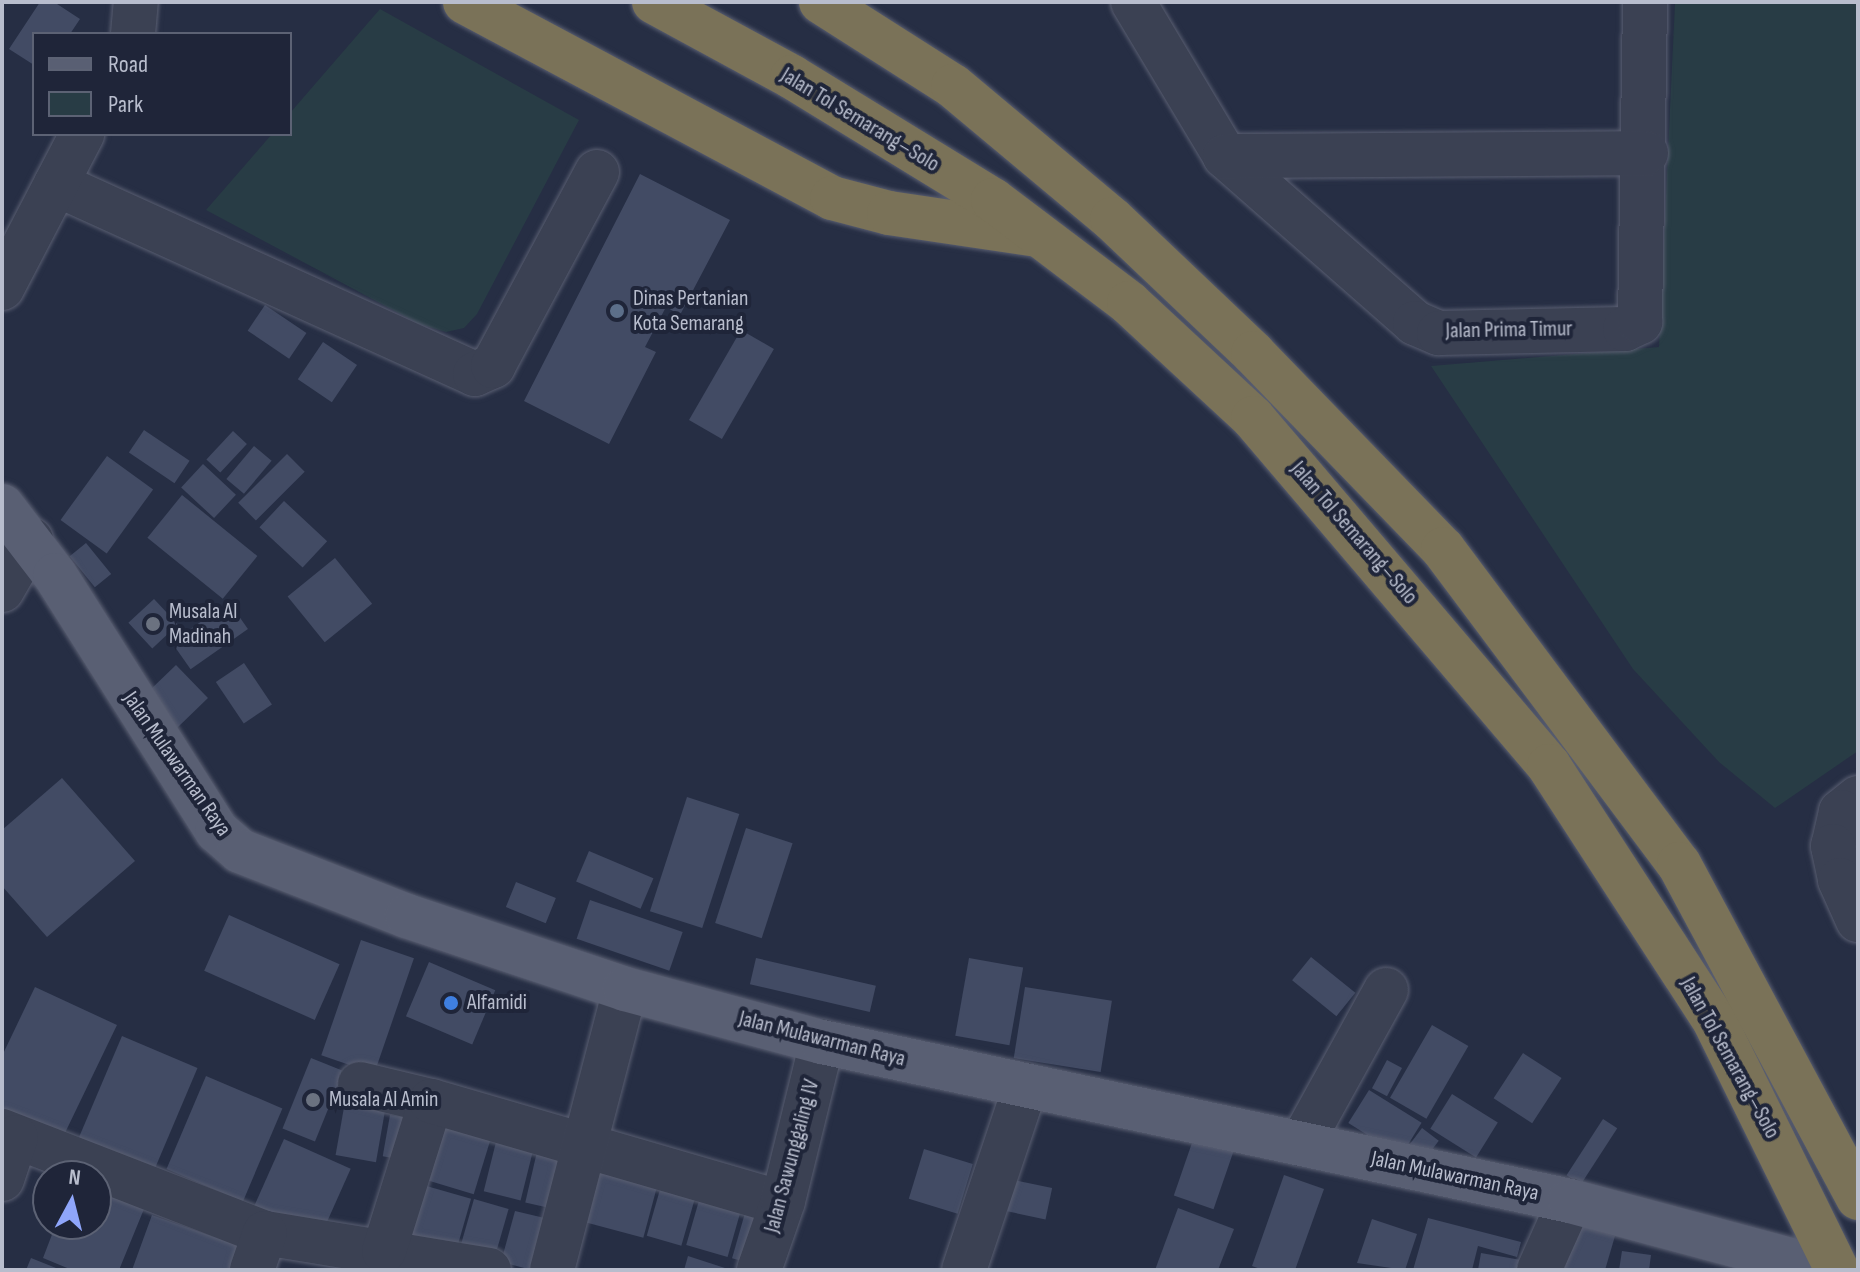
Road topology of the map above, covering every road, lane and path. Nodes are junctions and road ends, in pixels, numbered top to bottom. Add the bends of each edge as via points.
1 (136, 2) edge
2 (465, 2) edge
3 (654, 2) edge
4 (821, 2) edge
5 (1133, 2) edge
6 (1645, 2) edge
7 (133, 32) edge
8 (81, 136) edge
9 (1646, 153) junction
10 (1225, 156) junction
11 (597, 172) dead end
12 (56, 184) junction
13 (1038, 235) junction
14 (2, 288) edge
15 (2, 506) edge
16 (31, 540) junction
17 (2, 590) edge
18 (1858, 798) edge
19 (1858, 920) edge
20 (625, 989) junction
21 (1386, 990) dead end
22 (822, 1042) junction
23 (360, 1084) dead end
24 (1026, 1085) junction
25 (431, 1101) junction
26 (9, 1134) edge
27 (585, 1142) junction
28 (1301, 1144) junction
29 (2, 1179) edge
30 (765, 1198) dead end
31 (1858, 1198) edge
32 (1570, 1201) junction
33 (384, 1251) junction
34 (258, 1252) edge
35 (489, 1270) edge
36 (552, 1270) edge
37 (759, 1270) edge
38 (964, 1270) edge
39 (1539, 1270) edge
40 (1828, 1270) edge
41 (1837, 1270) edge

1 - 7 street
2 - 13 highway via 832,198 889,213
3 - 13 highway, Jalan Tol Semarang–Solo via 792,77 993,200
4 - 31 highway via 953,86 1112,219 1253,353 1443,549 1679,864
5 - 10 street, Jalan Prima Timur
6 - 9 street, Jalan Prima Timur
8 - 12 street
9 - 10 street
9 - 10 street, Jalan Prima Timur via 1640,322 1625,329 1439,333 1415,323
11 - 12 street via 500,356 493,366 475,374
12 - 14 street
13 - 41 highway, Jalan Tol Semarang–Solo via 1129,303 1253,418 1549,766 1715,1022
15 - 16 main road, Jalan Mulawarman Raya
16 - 17 street
16 - 20 main road, Jalan Mulawarman Raya via 217,831 240,851 407,916
18 - 19 street via 1841,812 1833,846 1840,880
20 - 22 main road, Jalan Mulawarman Raya
20 - 27 street
21 - 28 street
22 - 24 main road, Jalan Mulawarman Raya
22 - 37 street, Jalan Sawunggaling IV via 783,1201
23 - 25 street
24 - 28 main road, Jalan Mulawarman Raya
24 - 38 street
25 - 27 street
25 - 33 street
26 - 29 street
26 - 34 street
27 - 30 street
27 - 36 street
28 - 32 main road, Jalan Mulawarman Raya
32 - 39 street
32 - 40 main road, Jalan Mulawarman Raya
33 - 34 street
33 - 35 street

